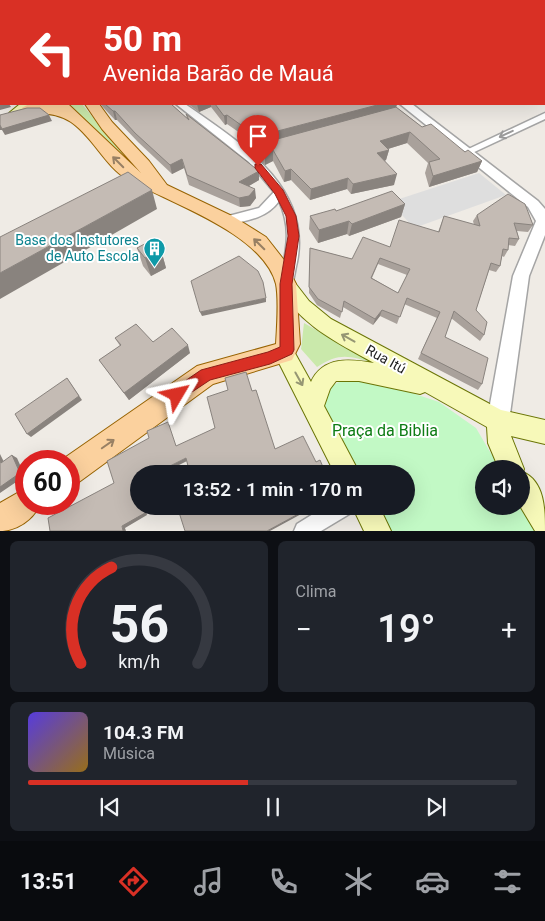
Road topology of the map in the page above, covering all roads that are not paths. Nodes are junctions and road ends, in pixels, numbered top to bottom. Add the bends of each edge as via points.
1 (32, 105) edge
2 (62, 105) edge
3 (93, 105) edge
4 (182, 105) edge
5 (408, 107) edge
6 (545, 116) edge
7 (0, 117) edge
8 (75, 119) junction
9 (467, 152) junction
10 (159, 186) junction
11 (280, 192) junction
12 (543, 213) edge
13 (225, 221) junction
14 (286, 284) junction
15 (284, 353) junction
16 (437, 388) junction
17 (313, 405) junction
18 (498, 421) junction
19 (545, 432) edge
20 (508, 460) edge
21 (80, 464) edge
22 (343, 465) edge
23 (530, 498) edge
24 (15, 511) edge
25 (330, 515) edge
26 (370, 515) edge
27 (0, 521) edge
28 (545, 522) edge
29 (304, 531) edge
30 (378, 531) edge

1 - 7 main road
1 - 8 main road via 51,108
2 - 8 main road
3 - 10 main road via 101,119 149,169
4 - 11 street via 252,152
5 - 9 street
6 -> 9 street
10 -> 8 main road via 131,174
9 - 12 street
10 - 13 main road
11 - 13 street via 264,211
11 - 14 street via 291,216 294,236
12 - 18 street via 541,230 521,276
14 -> 13 main road via 277,265 259,242
14 - 15 main road via 288,344
16 -> 14 main road, Rua Itú via 324,325 302,307
15 -> 17 main road
21 -> 15 main road via 206,374
16 - 17 main road via 338,369 324,379
16 - 18 main road, Rua Itú
17 - 22 main road
18 - 19 main road, Rua Itú
18 - 20 main road via 500,443
23 - 28 main road
24 - 27 main road
25 - 29 street
26 - 30 main road

